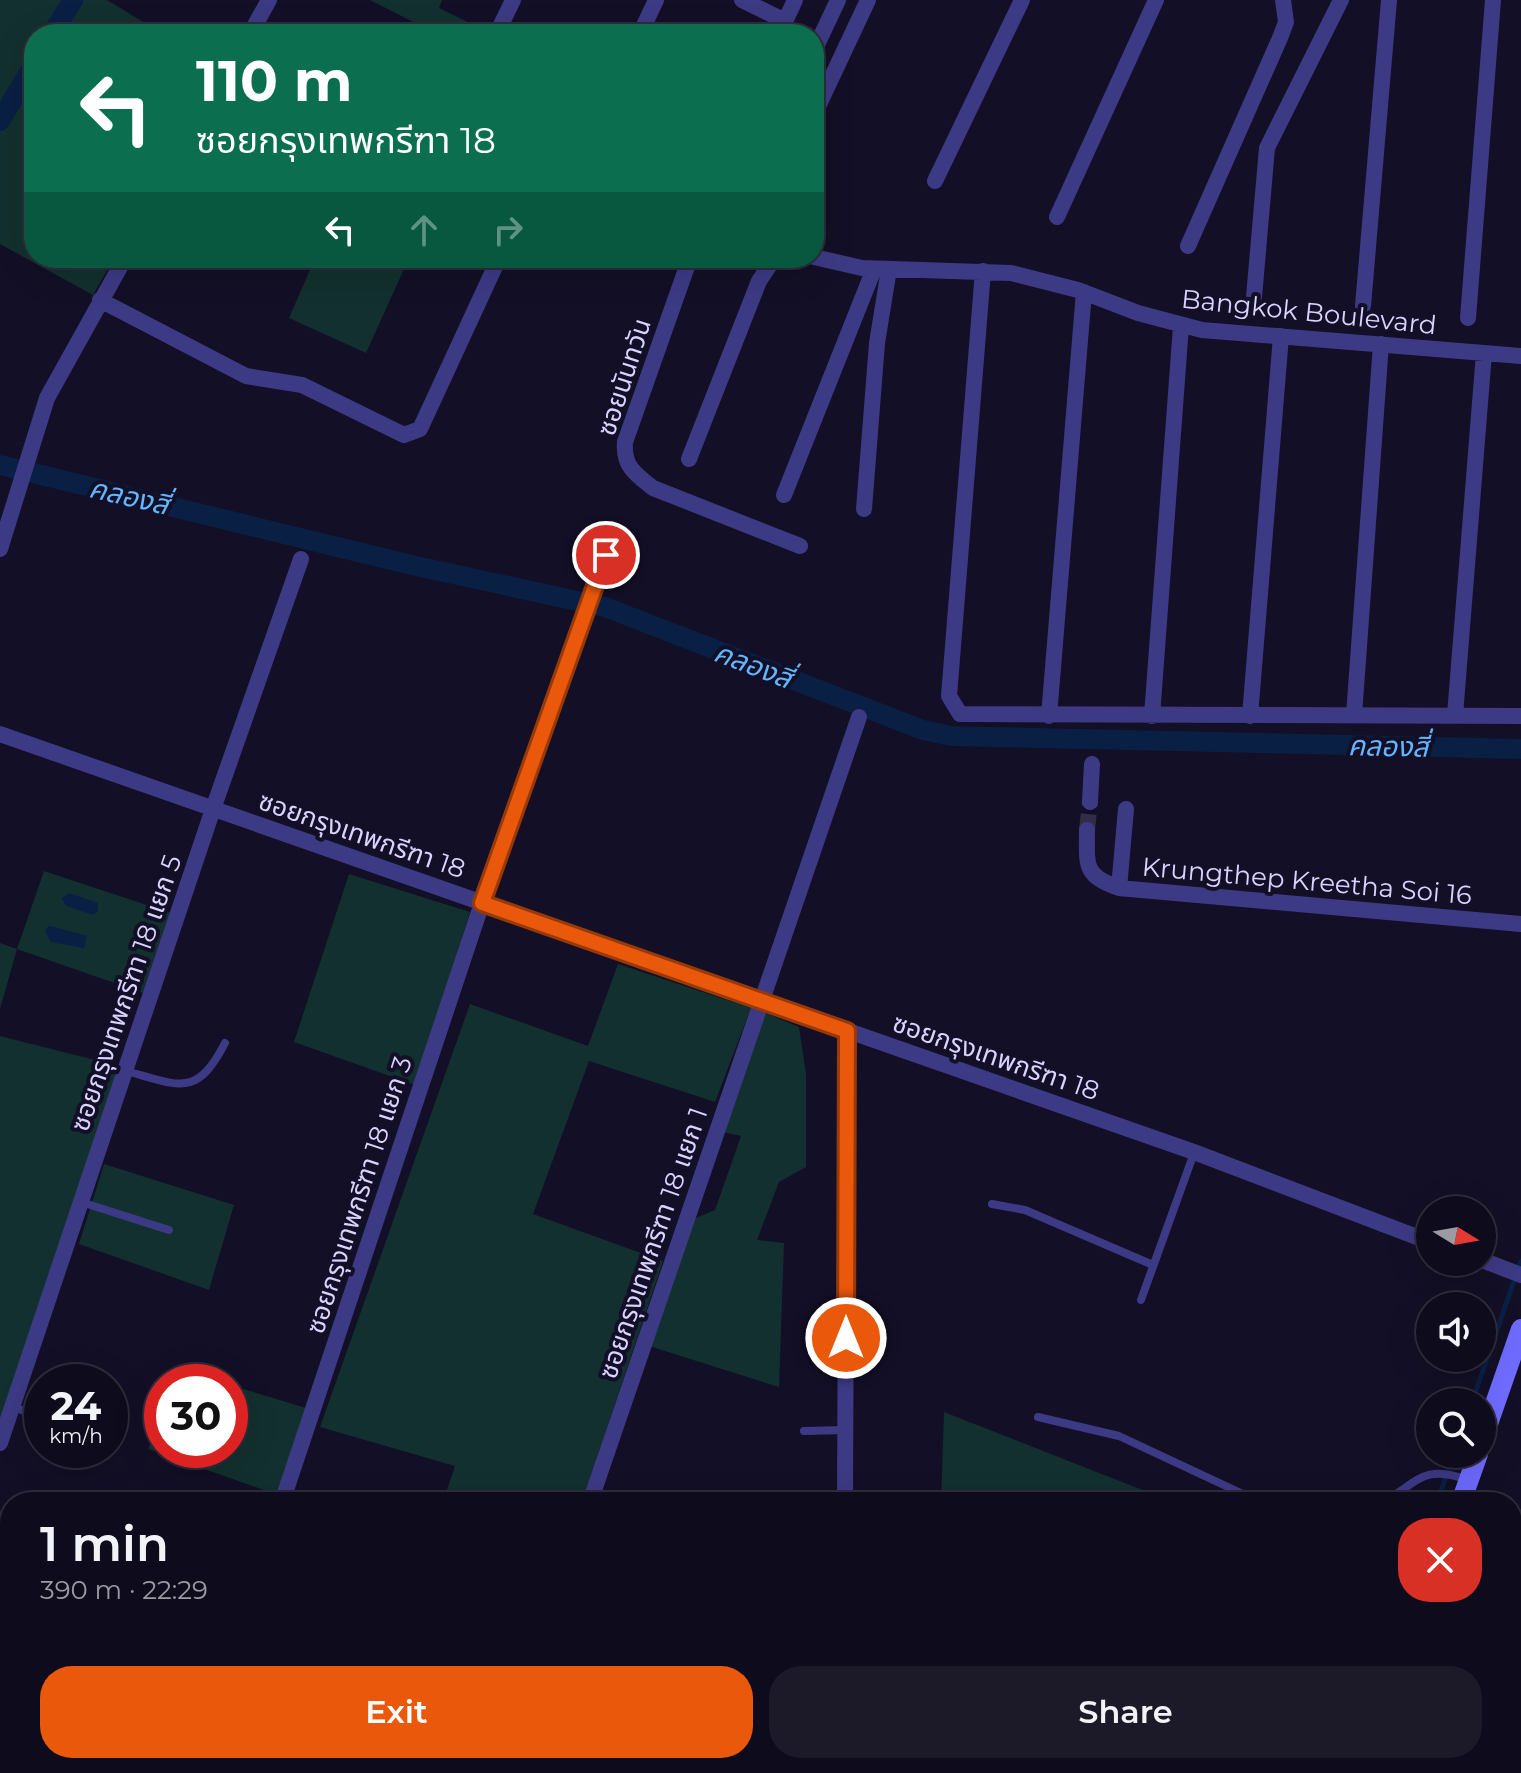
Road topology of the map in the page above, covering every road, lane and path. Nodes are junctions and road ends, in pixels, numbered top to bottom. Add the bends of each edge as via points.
1 (269, 0) edge
2 (513, 0) edge
3 (656, 0) edge
4 (742, 0) edge
5 (795, 0) edge
6 (838, 0) edge
7 (868, 0) edge
8 (1022, 0) edge
9 (1156, 0) edge
10 (1283, 0) edge
11 (1341, 0) edge
12 (1389, 0) edge
13 (1493, 0) edge
14 (256, 24) edge
15 (501, 24) edge
16 (645, 24) edge
17 (778, 24) edge
18 (783, 24) edge
19 (824, 30) edge
20 (824, 94) edge
21 (935, 181) dead end
22 (1057, 217) dead end
23 (1188, 246) dead end
24 (824, 259) edge
25 (119, 268) edge
26 (494, 268) edge
27 (686, 268) edge
28 (768, 268) edge
29 (881, 269) junction
30 (983, 271) junction
31 (1084, 292) junction
32 (1254, 297) dead end
33 (100, 300) junction
34 (1363, 306) dead end
35 (1468, 318) dead end
36 (1181, 326) junction
37 (1281, 336) junction
38 (1381, 344) junction
39 (1484, 353) junction
40 (1521, 356) edge
41 (689, 459) dead end
42 (784, 495) dead end
43 (864, 509) dead end
44 (613, 532) dead end
45 (800, 546) dead end
46 (0, 549) edge
47 (301, 559) dead end
48 (1354, 715) junction
49 (1455, 715) junction
50 (1049, 716) junction
51 (1152, 716) junction
52 (1250, 716) junction
53 (1521, 716) edge
54 (859, 717) dead end
55 (0, 734) edge
56 (1092, 764) dead end
57 (1090, 802) tunnel mouth
58 (213, 809) junction
59 (1126, 809) dead end
60 (1087, 830) tunnel mouth
61 (1119, 888) junction
62 (482, 903) junction
63 (1521, 924) edge
64 (761, 1000) junction
65 (847, 1031) junction
66 (225, 1043) dead end
67 (125, 1071) junction
68 (1194, 1152) junction
69 (81, 1202) junction
70 (992, 1204) dead end
71 (169, 1230) dead end
72 (1416, 1237) edge
73 (1153, 1265) junction
74 (1141, 1300) dead end
75 (1521, 1329) edge
76 (1496, 1401) edge
77 (12, 1407) junction
78 (24, 1411) edge
79 (1038, 1417) dead end
80 (845, 1430) junction
81 (804, 1431) dead end
82 (0, 1443) edge
83 (1470, 1468) edge
84 (1464, 1479) junction
85 (285, 1492) edge
86 (593, 1492) edge
87 (845, 1492) edge
88 (1239, 1492) edge
89 (1397, 1492) edge
90 (1462, 1492) edge

1 - 14 street
2 - 15 street
3 - 16 street
4 - 17 street
5 - 18 street
6 - 19 street
7 - 20 street
8 - 21 street
9 - 22 street
10 - 23 street via 1286,22 1280,38
11 - 32 street via 1267,148
12 - 34 street
13 - 35 street
24 - 29 street, Bangkok Boulevard
25 - 33 street
26 - 33 street via 420,429 404,435 302,385 246,376
27 - 45 street, ซอยนันทวัน via 623,457 653,488
28 - 41 street
29 - 30 street, Bangkok Boulevard
29 - 42 street
29 - 43 street
30 - 31 street, Bangkok Boulevard
30 - 50 street via 949,696 960,714
31 - 36 street, Bangkok Boulevard
31 - 50 street
33 - 46 street via 47,398
36 - 37 street, Bangkok Boulevard
36 - 51 street
37 - 38 street, Bangkok Boulevard
37 - 52 street
38 - 39 street, Bangkok Boulevard
38 - 48 street
39 - 40 street, Bangkok Boulevard
39 - 49 street
44 - 62 street, ซอยกรุงเทพกรีฑา 18 แยก 3
47 - 58 street, ซอยกรุงเทพกรีฑา 18 แยก 5
48 - 49 street
48 - 52 street
49 - 53 street
50 - 51 street
51 - 52 street
54 - 64 street, ซอยกรุงเทพกรีฑา 18 แยก 1
55 - 58 street, ซอยกรุงเทพกรีฑา 18
56 - 57 street
58 - 62 street, ซอยกรุงเทพกรีฑา 18
58 - 67 street, ซอยกรุงเทพกรีฑา 18 แยก 5
59 - 61 street, Krungthep Kreetha Soi 16
60 - 61 street via 1091,874
61 - 63 street, Krungthep Kreetha Soi 16
62 - 64 street, ซอยกรุงเทพกรีฑา 18
62 - 85 street, ซอยกรุงเทพกรีฑา 18 แยก 3
64 - 65 street, ซอยกรุงเทพกรีฑา 18
64 - 86 street, ซอยกรุงเทพกรีฑา 18 แยก 1
65 - 68 street, ซอยกรุงเทพกรีฑา 18
65 - 80 street
66 - 67 lane via 212,1069 191,1084
67 - 69 street, ซอยกรุงเทพกรีฑา 18 แยก 5
68 - 72 street, ซอยกรุงเทพกรีฑา 18
68 - 73 lane
69 - 71 lane
69 - 77 street, ซอยกรุงเทพกรีฑา 18 แยก 5
70 - 73 lane via 1025,1210
73 - 74 lane
75 - 76 main road
77 - 78 lane
77 - 82 street, ซอยกรุงเทพกรีฑา 18 แยก 5
79 - 88 lane via 1119,1436
80 - 81 lane
80 - 87 street
83 - 84 main road
84 - 89 lane via 1442,1472 1419,1476
84 - 90 main road

